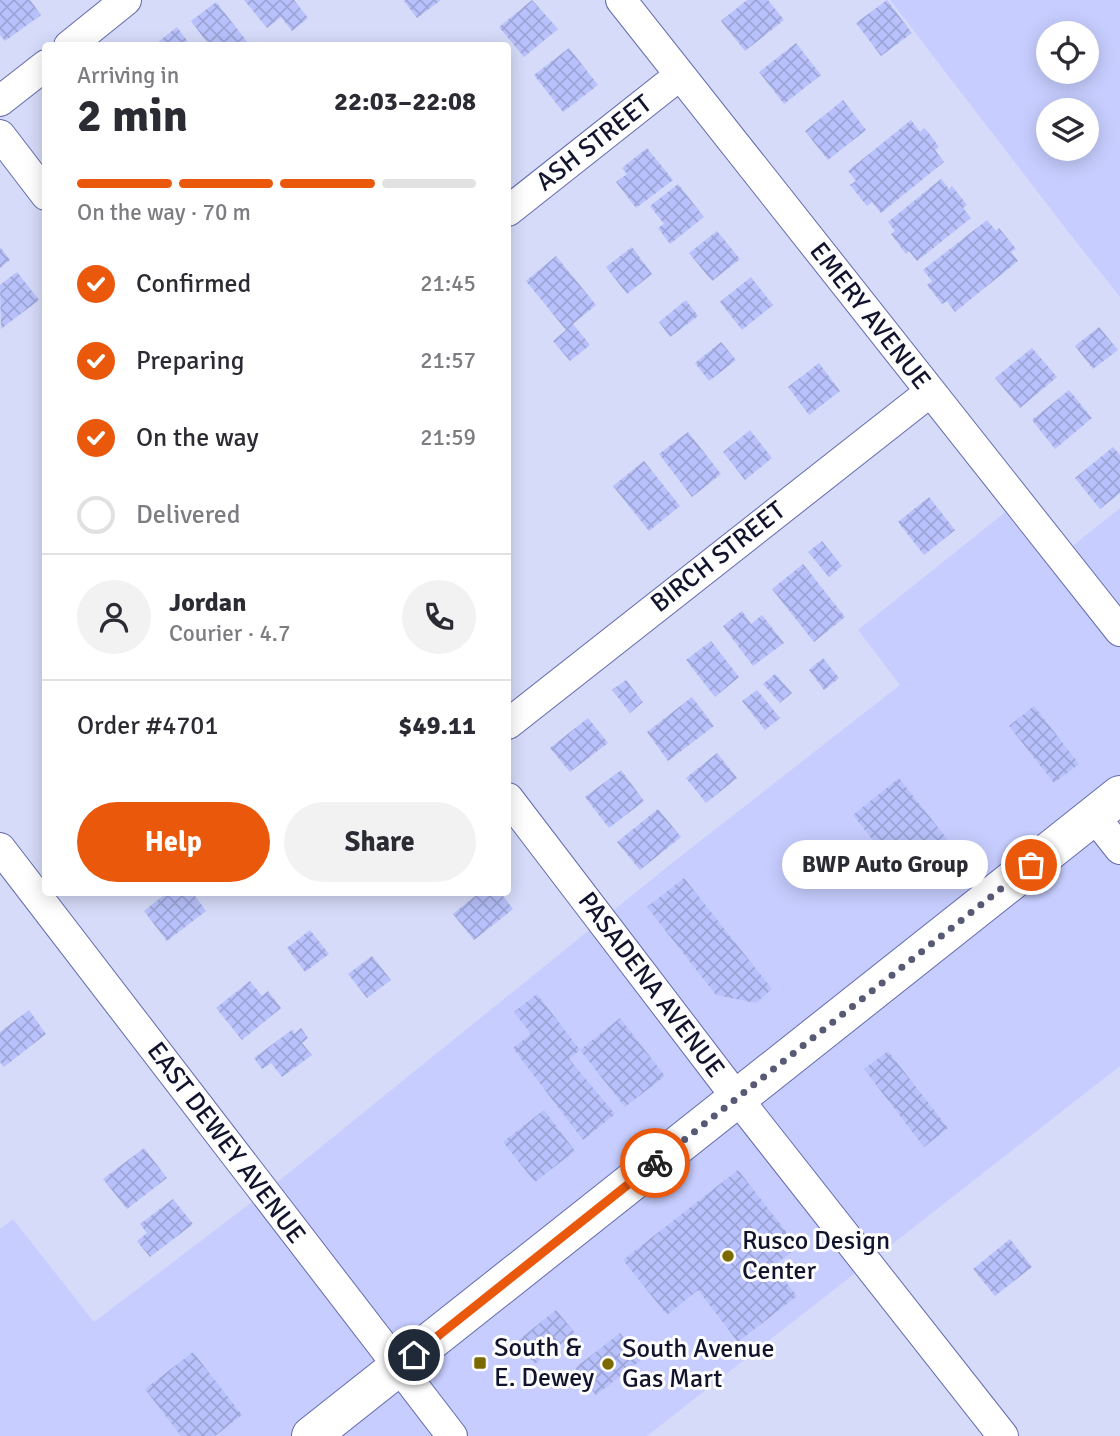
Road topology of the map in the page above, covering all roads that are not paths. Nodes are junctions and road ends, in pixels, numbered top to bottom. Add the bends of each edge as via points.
1 (126, 0) edge
2 (621, 0) edge
3 (74, 42) edge
4 (42, 68) edge
5 (680, 75) junction
6 (0, 101) edge
7 (0, 135) edge
8 (42, 190) edge
9 (511, 209) edge
10 (930, 392) junction
11 (1120, 631) edge
12 (511, 722) edge
13 (511, 802) edge
14 (1107, 805) edge
15 (0, 848) edge
16 (1120, 849) edge
17 (737, 1098) junction
18 (398, 1367) junction
19 (311, 1436) edge
20 (452, 1436) edge
21 (1003, 1436) edge

1 - 3 street
2 - 5 street, EMERY AVENUE
4 - 6 street
5 - 9 street, ASH STREET
5 - 10 street, EMERY AVENUE
7 - 8 street
10 - 11 street, EMERY AVENUE
10 - 12 street, BIRCH STREET
13 - 17 street, PASADENA AVENUE
14 - 16 street
14 - 17 main road
15 - 18 street, EAST DEWEY AVENUE
17 - 18 main road
17 - 21 street, PASADENA AVENUE
18 - 19 main road
18 - 20 street, EAST DEWEY AVENUE

